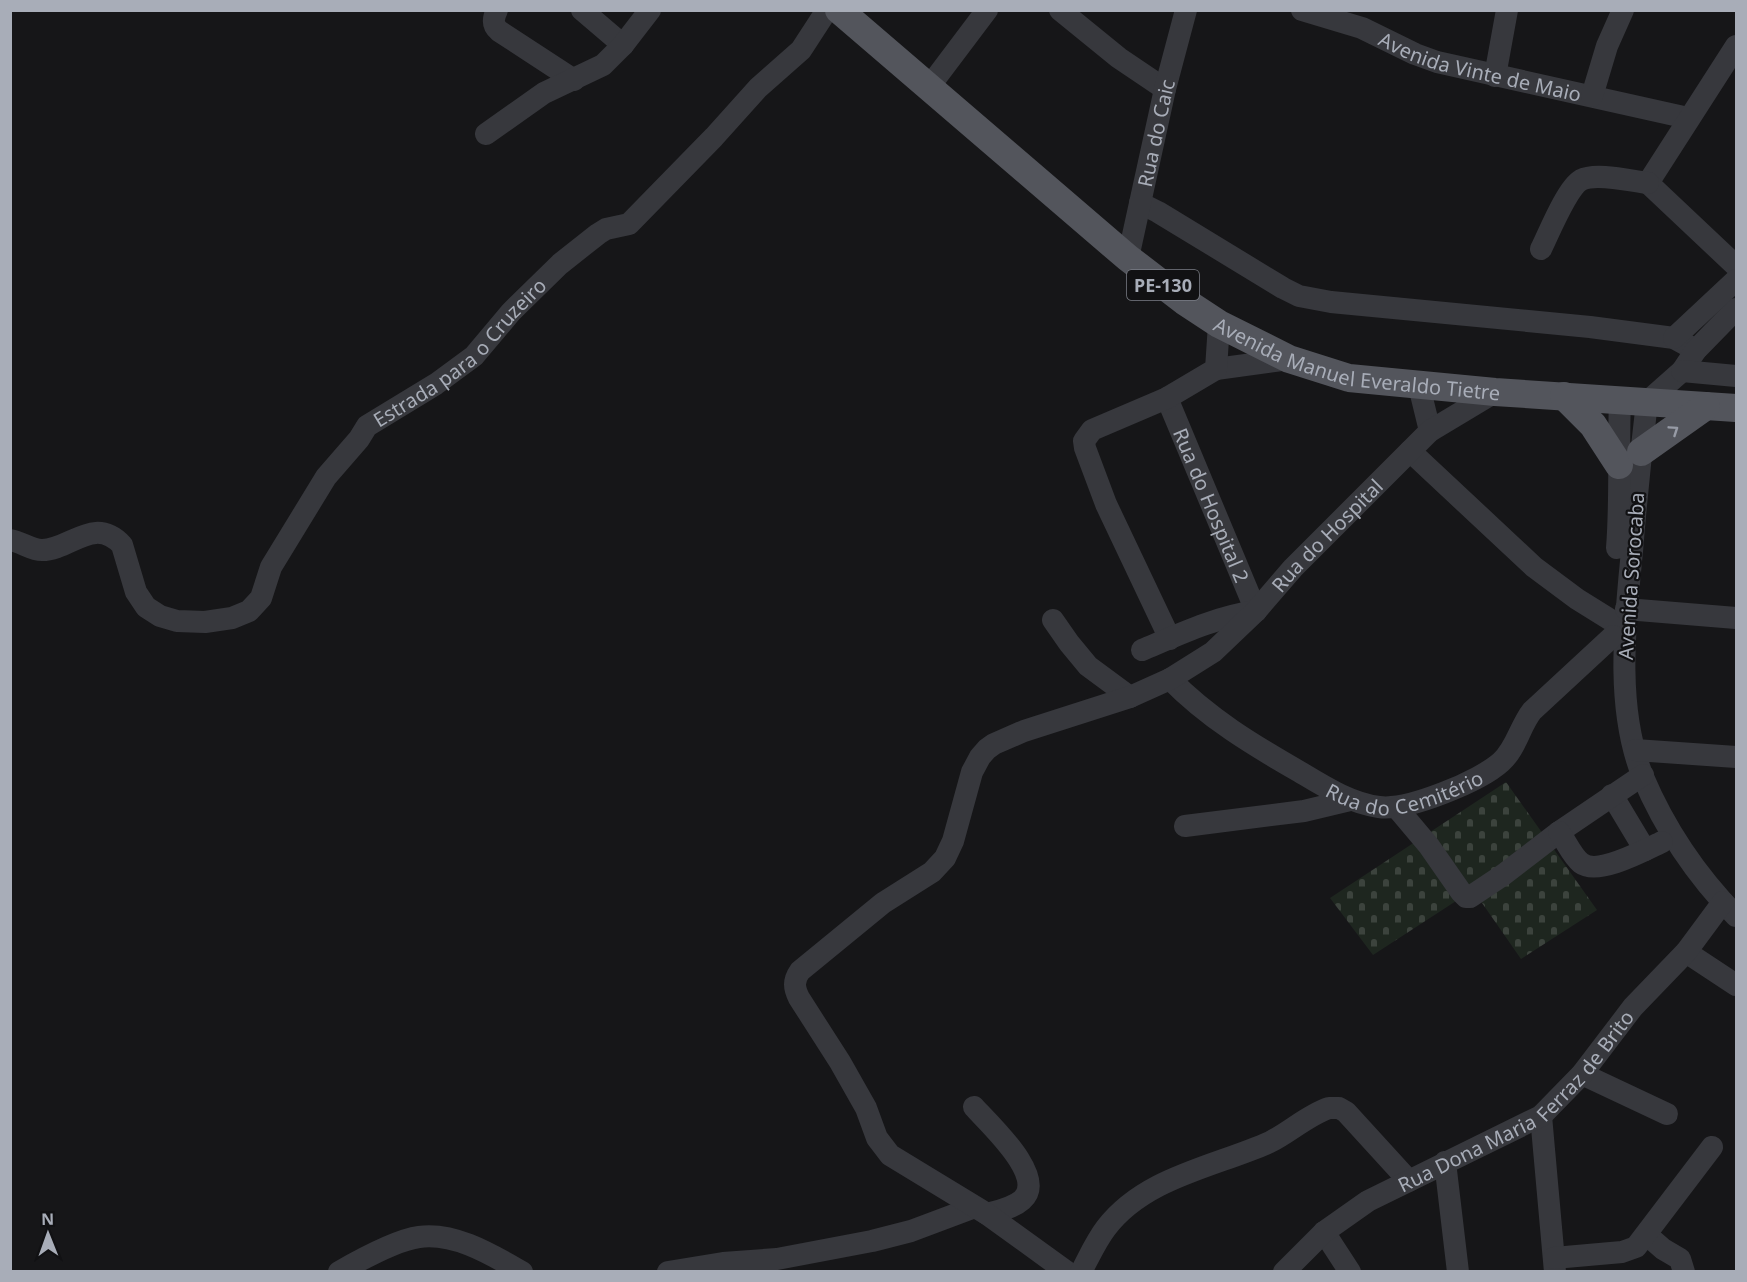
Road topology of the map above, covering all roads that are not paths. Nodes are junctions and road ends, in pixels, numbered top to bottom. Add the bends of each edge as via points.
1 (497, 10) edge
2 (582, 10) edge
3 (650, 10) edge
4 (826, 10) edge
5 (839, 10) edge
6 (987, 10) edge
7 (1060, 10) edge
8 (1186, 10) edge
9 (1302, 10) edge
10 (1507, 10) edge
11 (1623, 10) edge
12 (623, 45) junction
13 (1737, 46) edge
14 (1495, 76) junction
15 (574, 80) junction
16 (929, 87) junction
17 (1165, 89) junction
18 (1592, 96) junction
19 (1688, 118) junction
20 (486, 134) dead end
21 (1648, 183) junction
22 (1140, 204) junction
23 (1541, 249) dead end
24 (1128, 258) junction
25 (1737, 266) edge
26 (1737, 279) edge
27 (1737, 309) edge
28 (1219, 324) junction
29 (1674, 338) junction
30 (1696, 350) junction
31 (1289, 359) junction
32 (1216, 369) junction
33 (1682, 371) junction
34 (1737, 376) edge
35 (1419, 386) junction
36 (1495, 393) junction
37 (1564, 396) junction
38 (1167, 398) junction
39 (1634, 401) junction
40 (1706, 406) junction
41 (1737, 408) edge
42 (1430, 431) junction
43 (1410, 451) junction
44 (1630, 458) junction
45 (10, 540) edge
46 (1256, 611) junction
47 (1737, 618) edge
48 (1053, 620) dead end
49 (1618, 622) junction
50 (1170, 639) junction
51 (1142, 650) dead end
52 (1170, 679) junction
53 (1130, 697) junction
54 (1630, 751) junction
55 (1737, 757) edge
56 (1638, 778) junction
57 (1612, 795) junction
58 (1350, 800) junction
59 (1397, 808) junction
60 (1185, 826) dead end
61 (1559, 832) junction
62 (1653, 846) junction
63 (1725, 909) edge
64 (1737, 933) edge
65 (1686, 952) junction
66 (1737, 985) edge
67 (1582, 1074) junction
68 (974, 1107) dead end
69 (1667, 1114) dead end
70 (1541, 1116) junction
71 (1712, 1147) dead end
72 (1445, 1162) junction
73 (1409, 1180) junction
74 (981, 1211) junction
75 (1324, 1232) junction
76 (1647, 1235) junction
77 (1554, 1264) edge
78 (339, 1272) edge
79 (522, 1272) edge
80 (668, 1272) edge
81 (1067, 1272) edge
82 (1081, 1272) edge
83 (1284, 1272) edge
84 (1350, 1272) edge
85 (1458, 1272) edge
86 (1684, 1272) edge

1 - 15 street via 494,25 502,34
2 - 12 street
3 - 12 street
4 - 45 street, Estrada para o Cruzeiro via 801,50 758,88 627,225 602,231 560,264 511,312 474,356 367,426 326,477 276,557 261,598 243,615 187,622 153,612 135,592 122,545 104,534 88,533 46,550
5 - 16 main road, Avenida Manuel Everaldo Tietre / PE-130
6 - 16 street
7 - 17 street
8 - 17 street, Rua do Caic
9 - 14 street, Avenida Vinte de Maio via 1362,28 1437,62
10 - 14 street
11 - 18 street
12 - 15 street via 603,65
13 - 19 street
14 - 18 street, Avenida Vinte de Maio
15 - 20 street via 544,93
16 - 24 main road, Avenida Manuel Everaldo Tietre / PE-130
17 - 22 street, Rua do Caic
18 - 19 street, Avenida Vinte de Maio
19 - 21 street
21 - 23 street via 1599,177 1582,180 1569,192
21 - 25 street
22 - 24 street, Rua do Caic
22 - 29 street via 1272,283 1304,297
24 - 28 main road, Avenida Manuel Everaldo Tietre / PE-130
26 - 29 street
27 - 30 street
28 - 31 main road, Avenida Manuel Everaldo Tietre / PE-130
28 - 32 street
29 - 30 street
30 - 33 street
31 - 32 street
31 - 35 main road, Avenida Manuel Everaldo Tietre / PE-130 via 1349,378
32 - 38 street
33 - 34 street
33 - 39 street
35 - 36 main road, Avenida Manuel Everaldo Tietre / PE-130
35 - 42 street
36 - 37 main road, Avenida Manuel Everaldo Tietre / PE-130
36 - 42 street, Rua do Hospital
37 - 39 main road, Avenida Manuel Everaldo Tietre / PE-130
37 - 44 main road
38 - 46 street, Rua do Hospital 2
38 - 50 street via 1089,433 1084,448
39 - 40 main road, Avenida Manuel Everaldo Tietre / PE-130
39 - 44 street, Avenida Sorocaba
40 - 41 main road, Avenida Manuel Everaldo Tietre / PE-130
44 -> 40 main road
42 - 43 street, Rua do Hospital
43 - 46 street, Rua do Hospital via 1293,568
43 - 49 street, Avenida Sorocaba via 1534,567 1577,599
44 - 49 street, Avenida Sorocaba
46 - 50 street, Rua do Hospital via 1211,621
46 - 52 street via 1213,652
47 - 49 street
48 - 53 street via 1088,666
49 - 54 street, Avenida Sorocaba
49 - 59 street, Rua do Cemitério via 1532,711 1510,751 1496,766 1415,804
50 - 51 street, Rua do Hospital
52 - 53 street
52 - 58 street, Rua do Cemitério via 1204,712 1240,738
53 - 74 street via 1024,731 987,749 972,772 945,858 924,878 883,903 800,971 796,979 799,998 866,1108 882,1146 890,1155
54 - 55 street
54 - 56 street, Avenida Sorocaba
56 - 57 street
56 - 62 street
56 - 63 street
57 - 61 street
57 - 62 street
58 - 59 street, Rua do Cemitério
58 - 60 street via 1304,811
59 - 61 street via 1466,897 1473,896
61 - 62 street via 1580,862 1590,866 1605,866
62 - 63 street
63 - 64 street
63 - 65 street, Rua Dona Maria Ferraz de Brito
65 - 66 street
65 - 67 street, Rua Dona Maria Ferraz de Brito via 1634,1007
67 - 69 street
67 - 70 street, Rua Dona Maria Ferraz de Brito
68 - 74 street via 1014,1152 1027,1177 1022,1200 1010,1207
70 - 72 street, Rua Dona Maria Ferraz de Brito
70 - 77 street
71 - 76 street
72 - 73 street, Rua Dona Maria Ferraz de Brito
72 - 85 street
73 - 75 street, Rua Dona Maria Ferraz de Brito via 1368,1201
73 - 82 street via 1346,1112 1329,1108 1270,1141 1146,1192 1106,1228
74 - 80 street via 872,1241 777,1259
74 - 81 street
75 - 83 street, Rua Dona Maria Ferraz de Brito
75 - 84 street
76 - 77 street via 1628,1251
76 - 86 street via 1680,1259
78 - 79 street via 401,1242 424,1236 466,1244

